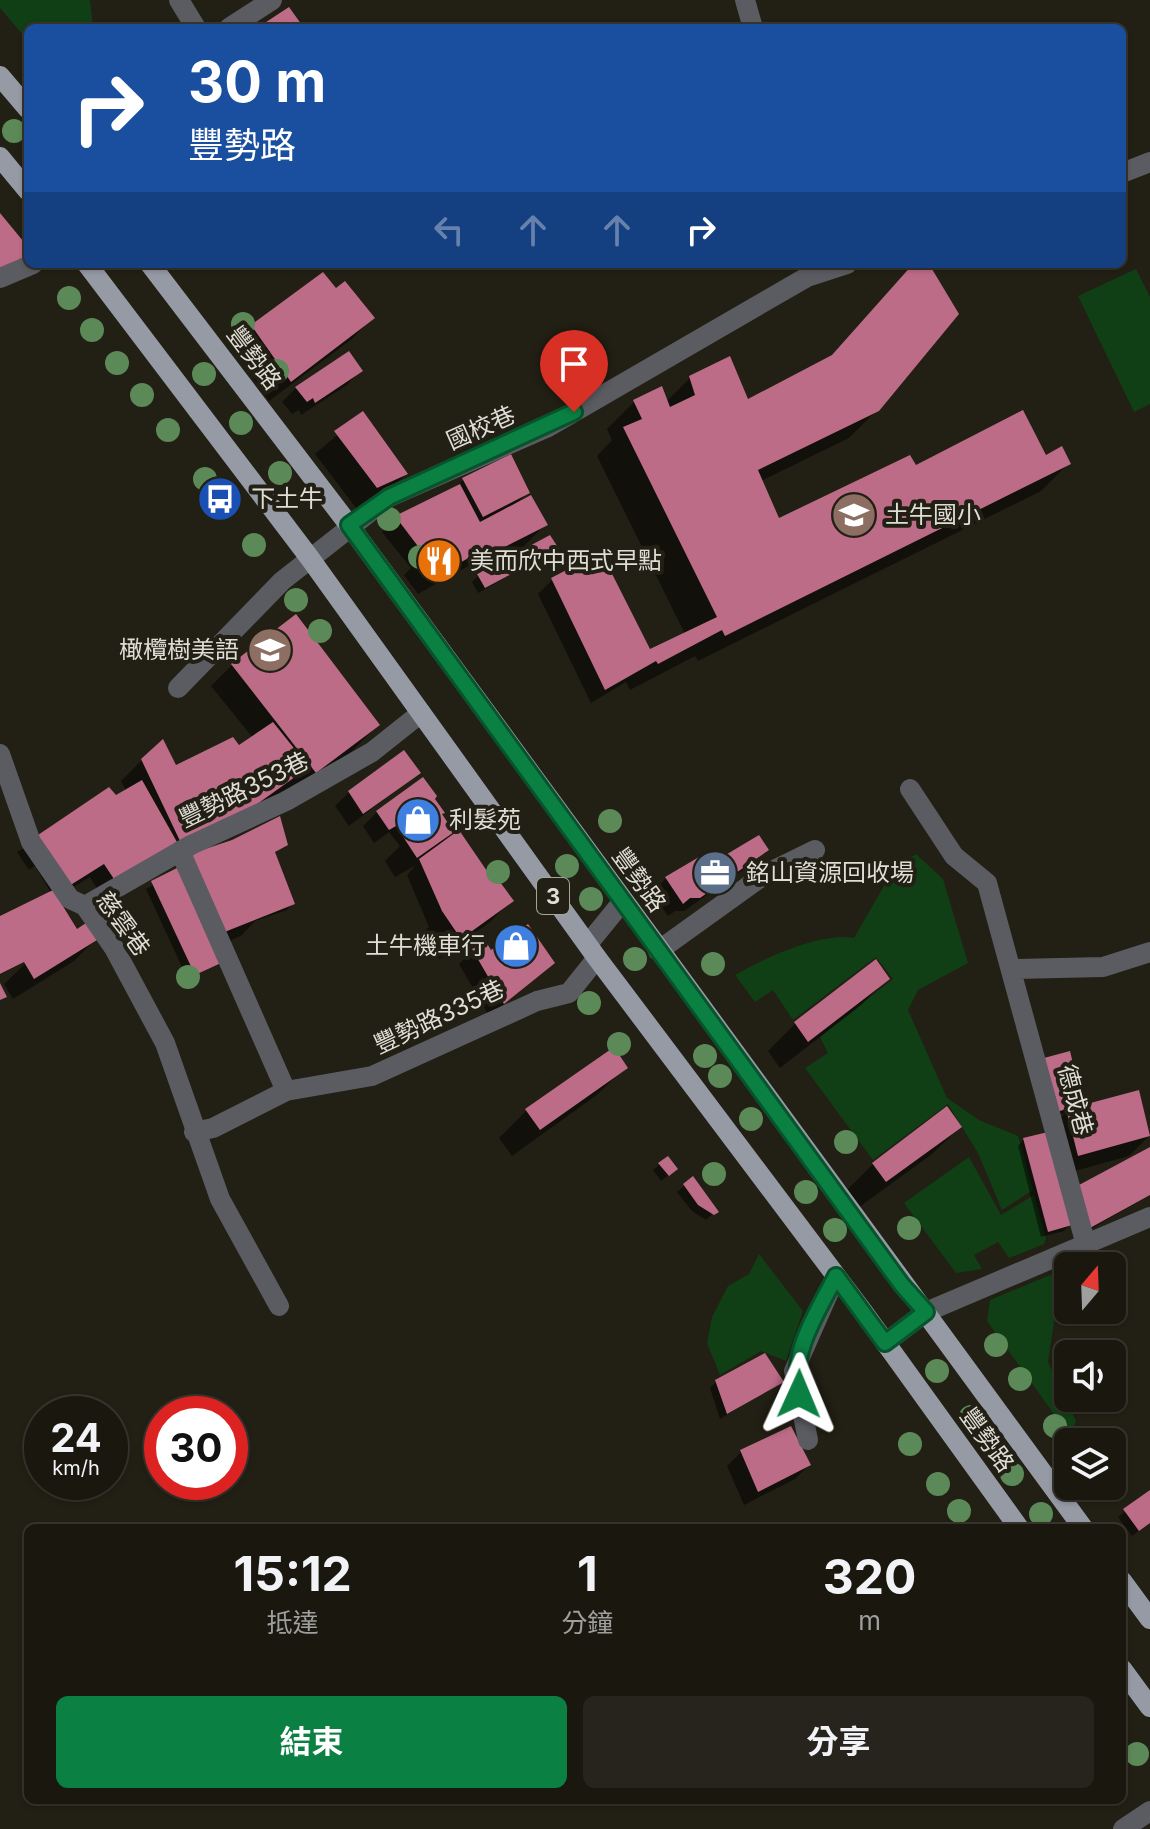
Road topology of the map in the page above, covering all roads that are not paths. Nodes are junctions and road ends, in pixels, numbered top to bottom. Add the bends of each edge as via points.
1 (179, 0) edge
2 (272, 0) edge
3 (745, 0) edge
4 (194, 24) edge
5 (235, 24) edge
6 (752, 24) edge
7 (0, 76) edge
8 (24, 104) edge
9 (0, 157) edge
10 (1150, 162) edge
11 (1126, 171) edge
12 (24, 186) edge
13 (24, 268) edge
14 (90, 268) edge
15 (153, 268) edge
16 (808, 270) edge
17 (0, 278) edge
18 (349, 525) junction
19 (309, 557) junction
20 (178, 688) dead end
21 (421, 713) junction
22 (0, 754) edge
23 (910, 789) dead end
24 (815, 850) dead end
25 (180, 851) junction
26 (623, 901) junction
27 (85, 906) junction
28 (593, 951) junction
29 (658, 951) junction
30 (1150, 952) edge
31 (1013, 969) junction
32 (286, 1091) junction
33 (194, 1132) junction
34 (1150, 1217) edge
35 (1086, 1245) junction
36 (836, 1276) junction
37 (279, 1306) dead end
38 (926, 1312) junction
39 (885, 1343) junction
40 (808, 1440) dead end
41 (1016, 1524) edge
42 (1080, 1524) edge
43 (1126, 1586) edge
44 (1150, 1619) edge
45 (1126, 1674) edge
46 (1150, 1707) edge
47 (1150, 1811) edge
48 (1123, 1829) edge

1 - 4 street
2 - 5 street
3 - 6 street
7 - 8 main road
9 - 12 main road
10 - 11 street
13 - 17 street
14 - 19 main road, 豐勢路 / 3
15 - 18 main road, 豐勢路 / 3
16 - 18 street, 國校巷 via 548,427 389,497
18 - 19 street, 國校巷
18 - 26 main road, 豐勢路 / 3
19 - 20 street, 國校巷
19 - 21 main road, 豐勢路 / 3
21 - 25 street, 豐勢路353巷 via 372,752 286,801
21 - 28 main road, 豐勢路 / 3
22 - 27 street, 慈雲巷 via 31,842 70,899
23 - 31 street, 德成巷 via 954,856 987,883
24 - 29 street via 764,875
25 - 27 street, 豐勢路353巷
25 - 32 street
26 - 28 street, 豐勢路335巷
26 - 29 main road, 豐勢路 / 3
27 - 33 street, 慈雲巷 via 165,1043
28 - 32 street, 豐勢路335巷 via 569,993 537,1001 372,1076
28 - 36 main road, 豐勢路 / 3
29 - 38 main road, 豐勢路 / 3
30 - 31 street via 1103,967
31 - 35 street, 德成巷
32 - 33 street via 213,1128
33 - 37 street, 慈雲巷 via 220,1199
34 - 35 street
35 - 38 street
36 - 39 main road, 豐勢路 / 3
36 - 40 street via 794,1371
38 - 39 street
38 - 42 main road, 豐勢路 / 3
39 - 41 main road, 豐勢路 / 3
43 - 44 main road
45 - 46 main road
47 - 48 street

